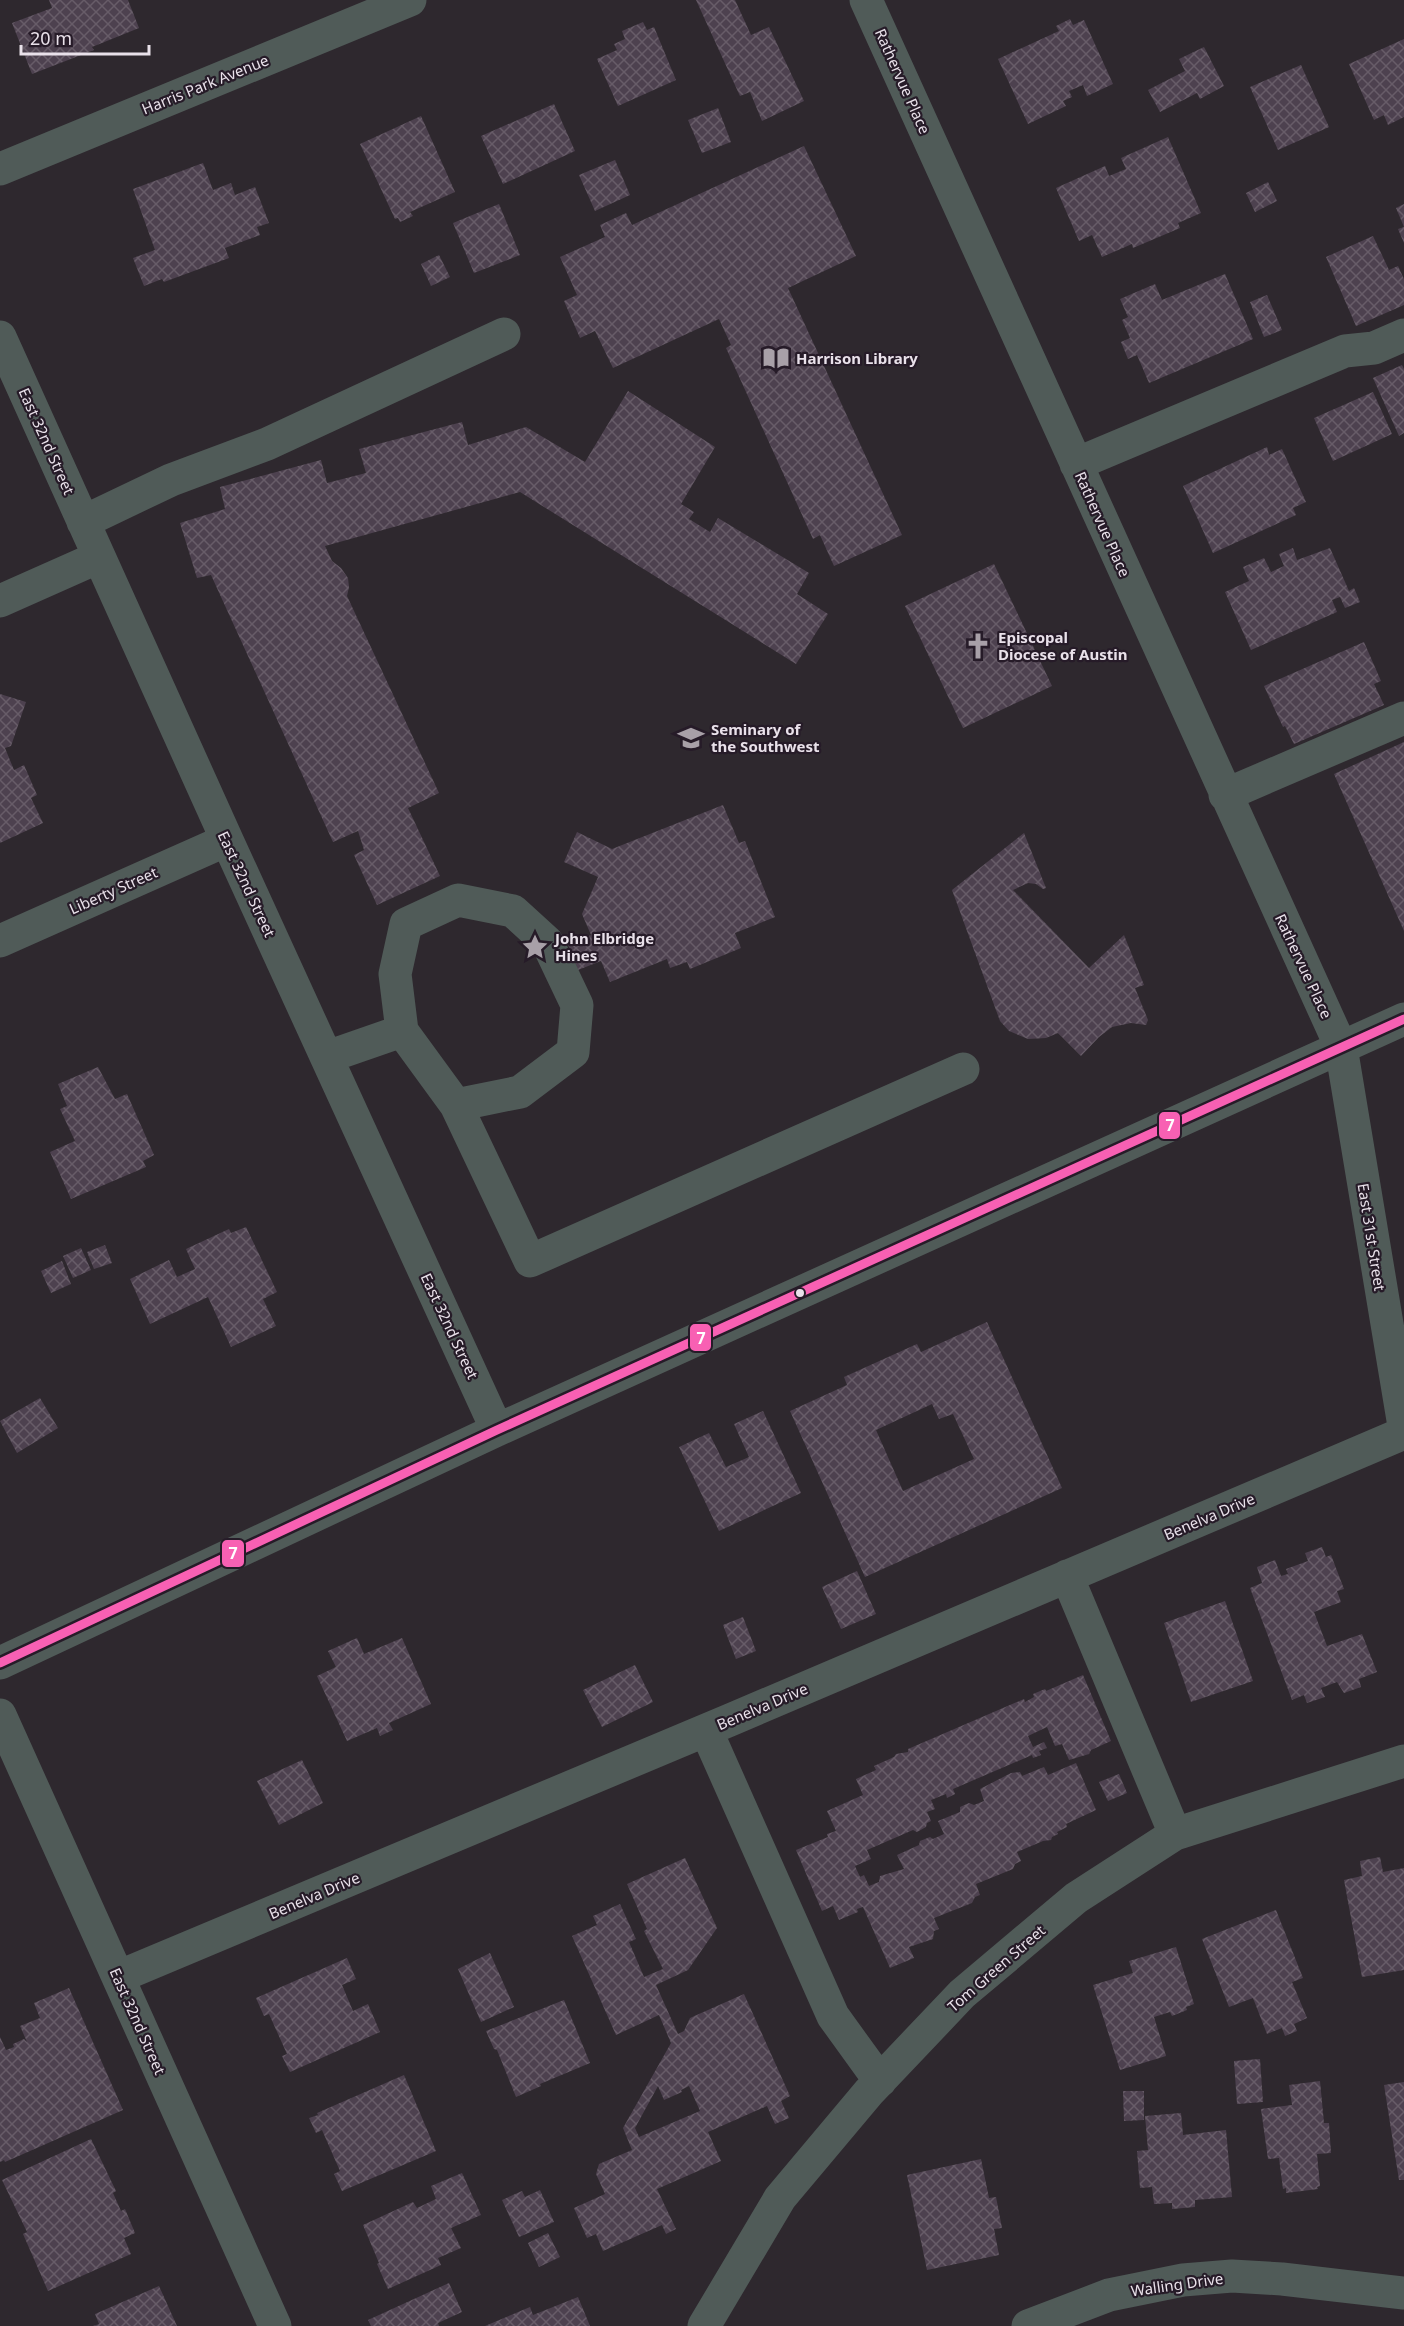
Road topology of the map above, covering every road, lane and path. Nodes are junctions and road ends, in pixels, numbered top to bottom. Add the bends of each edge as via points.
1 (410, 0) edge
2 (866, 0) edge
3 (0, 169) edge
4 (504, 334) dead end
5 (1404, 335) edge
6 (0, 338) edge
7 (1076, 464) junction
8 (83, 522) junction
9 (99, 557) junction
10 (0, 601) edge
11 (1404, 718) edge
12 (1225, 795) junction
13 (227, 840) junction
14 (0, 941) edge
15 (1404, 1019) edge
16 (402, 1031) junction
17 (1341, 1047) junction
18 (327, 1057) junction
19 (963, 1069) dead end
20 (456, 1104) junction
21 (1404, 1426) edge
22 (497, 1430) junction
23 (1404, 1433) edge
24 (1067, 1576) junction
25 (0, 1663) edge
26 (0, 1715) edge
27 (706, 1730) junction
28 (1404, 1761) edge
29 (1175, 1834) junction
30 (118, 1977) junction
31 (880, 2081) junction
32 (1404, 2293) edge
33 (1041, 2323) edge
34 (275, 2326) edge
35 (704, 2326) edge

1 - 3 street, Harris Park Avenue
2 - 7 street, Rathervue Place
4 - 8 street via 267,444 171,480
5 - 7 street via 1374,348 1345,351
6 - 8 street, East 32nd Street
7 - 12 street, Rathervue Place
8 - 9 street, East 32nd Street
9 - 10 street
9 - 13 street, East 32nd Street
11 - 12 street
12 - 17 street, Rathervue Place
13 - 14 street, Liberty Street
13 - 18 street, East 32nd Street
15 - 17 street
16 - 18 street
16 - 20 street
16 - 20 street via 395,974 406,924 458,900 513,911 547,942 577,1005 573,1052 520,1092
17 - 21 street, East 31st Street
17 - 22 street
18 - 22 street, East 32nd Street
19 - 20 street via 530,1261
22 - 25 street
23 - 24 street, Benelva Drive
24 - 27 street, Benelva Drive
24 - 29 street
26 - 30 street, East 32nd Street
27 - 30 street, Benelva Drive
27 - 31 street via 833,2016
28 - 29 street, Tom Green Street
29 - 31 street, Tom Green Street via 1076,1898 971,1986
30 - 34 street, East 32nd Street
31 - 35 street, Tom Green Street via 780,2198
32 - 33 street, Walling Drive via 1232,2276 1183,2280 1109,2295

